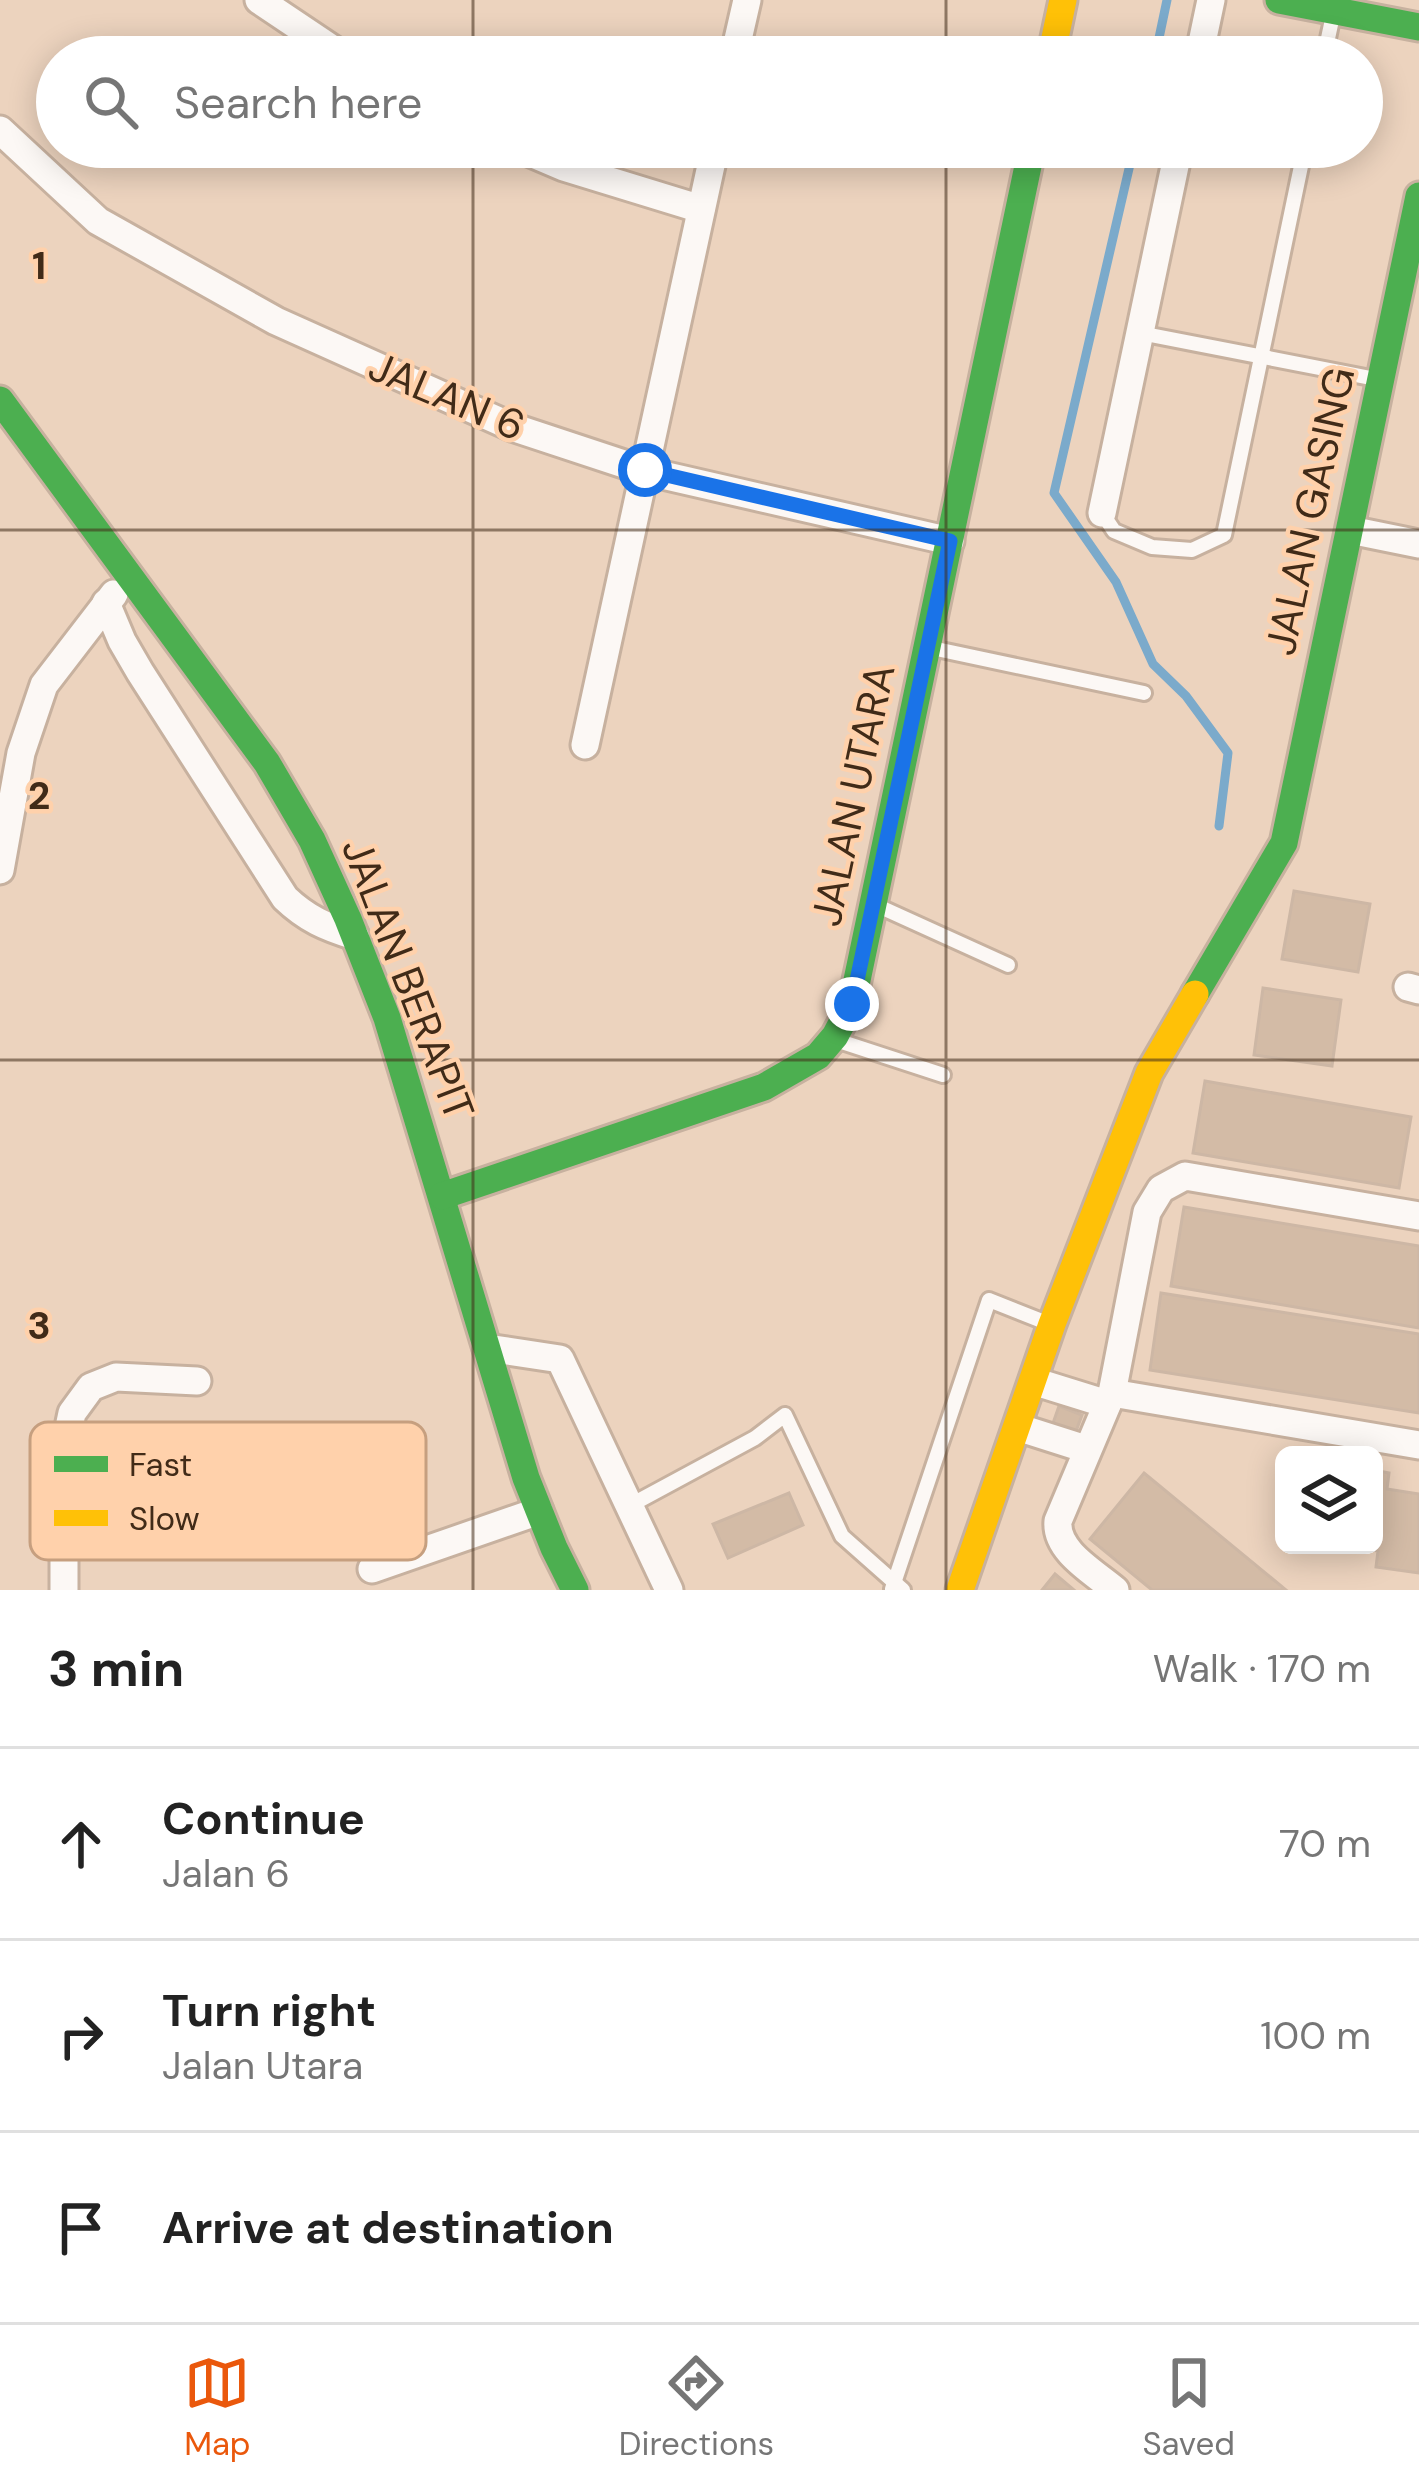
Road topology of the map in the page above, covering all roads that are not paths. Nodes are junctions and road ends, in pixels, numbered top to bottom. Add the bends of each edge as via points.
1 (259, 0) edge
2 (747, 0) edge
3 (1210, 0) edge
4 (1279, 0) edge
5 (1055, 2) edge
6 (1335, 5) edge
7 (1419, 27) edge
8 (313, 36) edge
9 (739, 36) edge
10 (1053, 36) edge
11 (1202, 36) edge
12 (1328, 36) edge
13 (0, 130) edge
14 (36, 163) edge
15 (41, 168) edge
16 (570, 168) edge
17 (710, 168) edge
18 (1028, 168) edge
19 (1175, 168) edge
20 (1301, 168) edge
21 (1419, 196) edge
22 (701, 209) junction
23 (1414, 240) edge
24 (1140, 333) junction
25 (1261, 357) junction
26 (1381, 380) junction
27 (0, 400) edge
28 (645, 470) junction
29 (1102, 513) joint
30 (1349, 530) junction
31 (950, 541) junction
32 (1419, 544) edge
33 (128, 576) junction
34 (106, 603) junction
35 (927, 647) junction
36 (1144, 693) dead end
37 (585, 745) dead end
38 (0, 870) edge
39 (873, 904) junction
40 (355, 936) junction
41 (1008, 965) dead end
42 (836, 1040) junction
43 (943, 1075) dead end
44 (442, 1196) junction
45 (1419, 1216) edge
46 (1052, 1324) junction
47 (487, 1348) junction
48 (197, 1381) dead end
49 (1033, 1381) junction
50 (1110, 1398) junction
51 (70, 1422) edge
52 (1017, 1427) junction
53 (1419, 1445) edge
54 (1086, 1449) junction
55 (629, 1506) junction
56 (539, 1511) junction
57 (426, 1550) edge
58 (398, 1560) edge
59 (372, 1569) dead end
60 (896, 1587) edge
61 (575, 1590) edge
62 (669, 1590) edge
63 (960, 1590) edge
64 (1115, 1590) edge

1 - 8 street
2 - 9 street
3 - 11 street
4 - 6 street
5 - 10 street
6 - 7 street
6 - 12 lane
13 - 14 street, JALAN 6
15 - 28 street, JALAN 6 via 98,220 276,321 512,427
16 - 22 street
17 - 22 street
18 - 31 street, JALAN UTARA
19 - 24 street
20 - 25 lane
21 - 23 street, JALAN GASING
22 - 28 street
23 - 26 street, JALAN GASING
24 - 25 lane
24 - 29 street
25 - 26 lane
25 - 29 lane via 1224,536 1192,550 1152,547 1114,531
26 - 30 street, JALAN GASING
27 - 33 street, JALAN BERAPIT
28 - 31 street, JALAN 6
28 - 37 street
30 - 32 street
30 - 46 street, JALAN GASING via 1284,843 1149,1073
31 - 35 street, JALAN UTARA
33 - 34 street
33 - 40 street, JALAN BERAPIT via 267,763
34 - 38 street via 44,685 21,753
34 - 40 street via 140,672 285,898 304,917
35 - 36 lane
35 - 39 street, JALAN UTARA
39 - 41 lane
39 - 42 street, JALAN UTARA
40 - 44 street, JALAN BERAPIT
42 - 43 lane
42 - 44 street via 764,1087
44 - 47 street, JALAN BERAPIT
45 - 50 street via 1186,1176 1161,1189 1147,1212
46 - 49 street, JALAN GASING
46 - 60 lane via 989,1300
47 - 55 street via 560,1360
47 - 56 street, JALAN BERAPIT
48 - 51 street via 116,1378 91,1387
49 - 50 street
49 - 52 street, JALAN GASING
50 - 53 street
50 - 54 street
52 - 54 street
52 - 63 street, JALAN GASING
54 - 64 street via 1057,1534
55 - 60 lane via 785,1414 842,1536
55 - 62 street
56 - 57 street
56 - 61 street, JALAN BERAPIT
58 - 59 street

